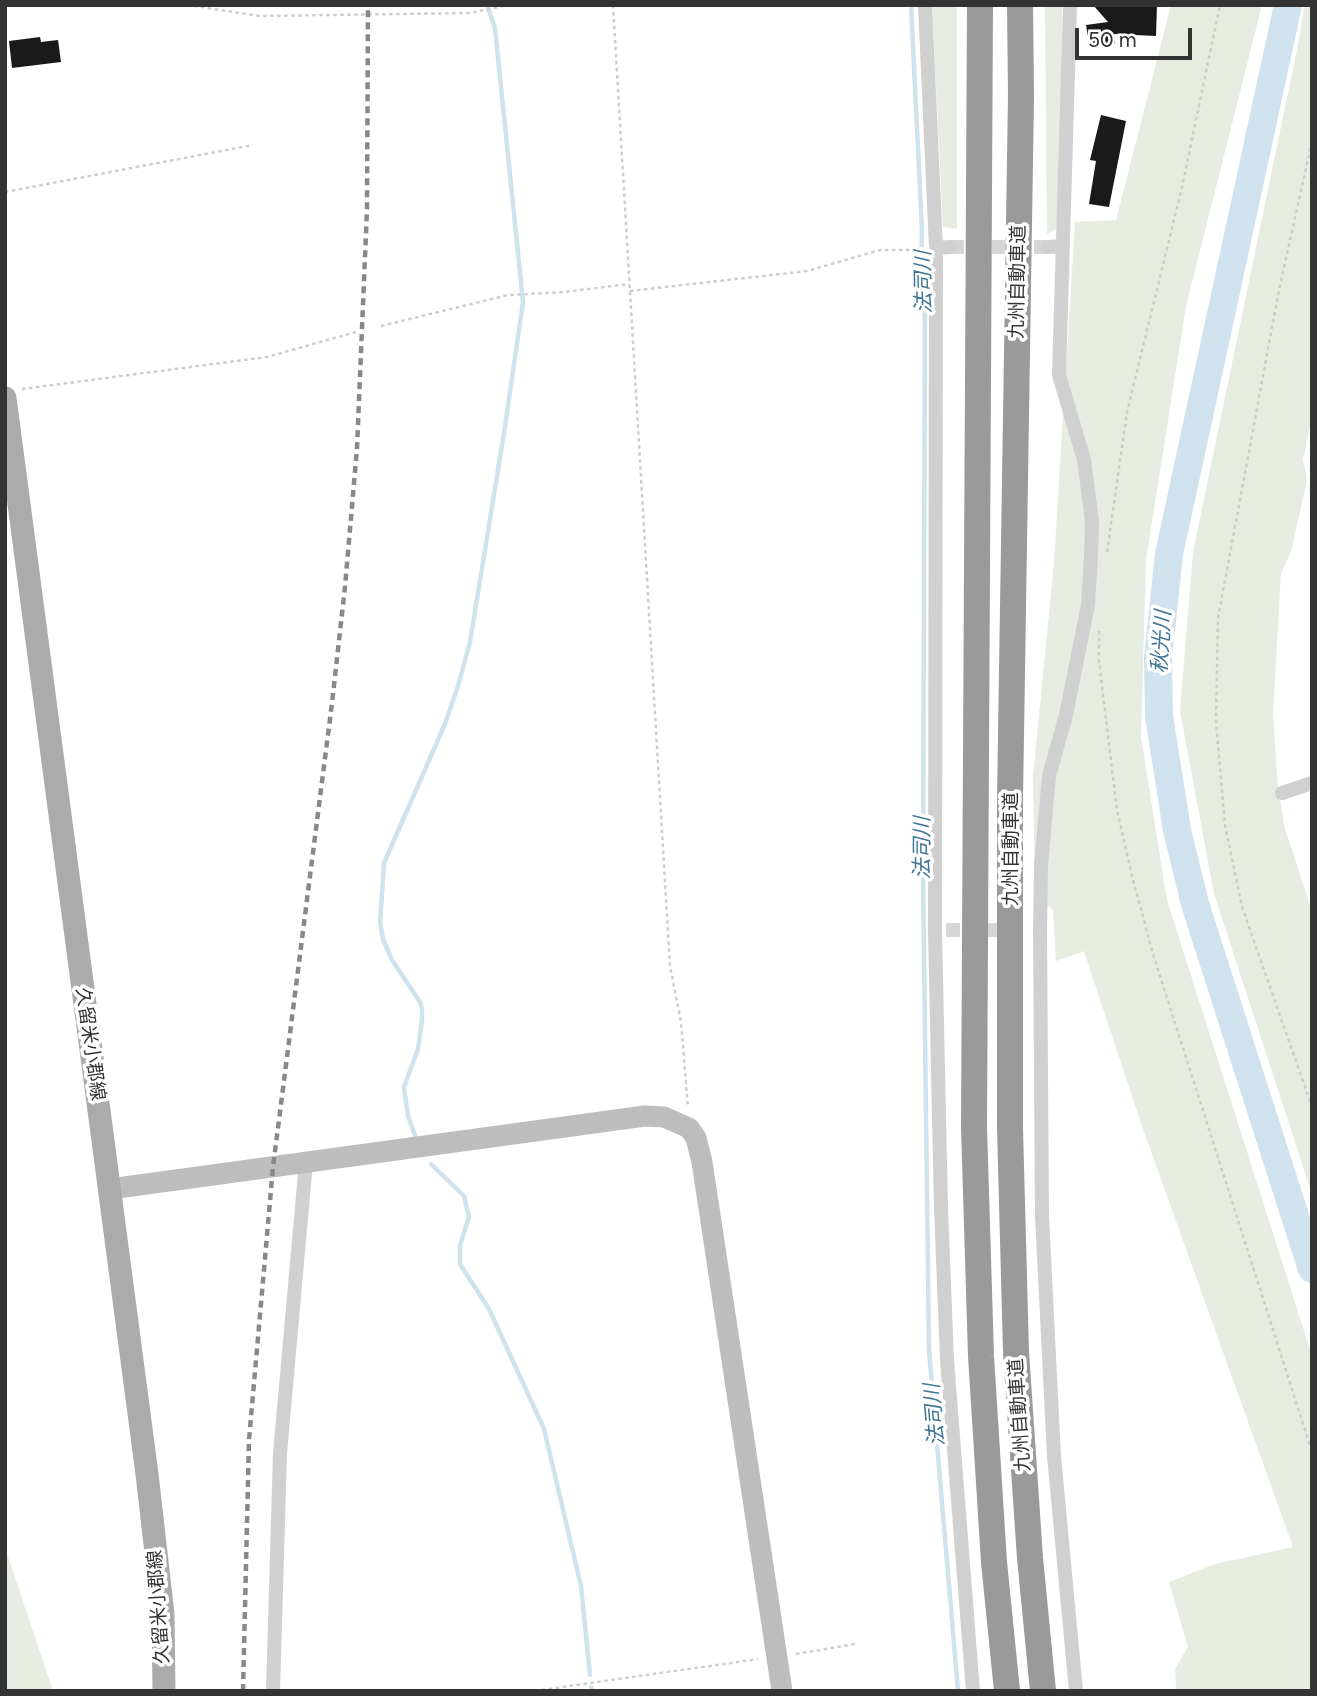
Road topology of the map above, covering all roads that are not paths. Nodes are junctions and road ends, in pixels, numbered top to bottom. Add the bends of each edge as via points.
1 (925, 5) edge
2 (980, 5) edge
3 (1020, 5) edge
4 (1070, 5) edge
5 (11, 394) edge
6 (1312, 783) edge
7 (1282, 793) dead end
8 (306, 1162) junction
9 (110, 1189) junction
10 (164, 1691) edge
11 (273, 1691) edge
12 (782, 1691) edge
13 (973, 1691) edge
14 (1007, 1691) edge
15 (1043, 1691) edge
16 (1076, 1691) edge

1 - 13 street via 943,248 940,930 947,1360
2 - 14 highway, 九州自動車道 via 974,1126 981,1356
3 - 15 highway, 九州自動車道 via 1010,799 1011,1141 1016,1352
4 - 16 street via 1056,246 1059,375 1084,460 1092,521 1091,556 1085,617 1049,776 1034,930 1054,1456
5 - 9 main road, 久留米小郡線
6 - 7 street
8 - 9 street
8 - 11 street via 280,1453
8 - 12 street via 645,1116 664,1117 689,1128 702,1162
9 - 10 main road, 久留米小郡線 via 163,1615

